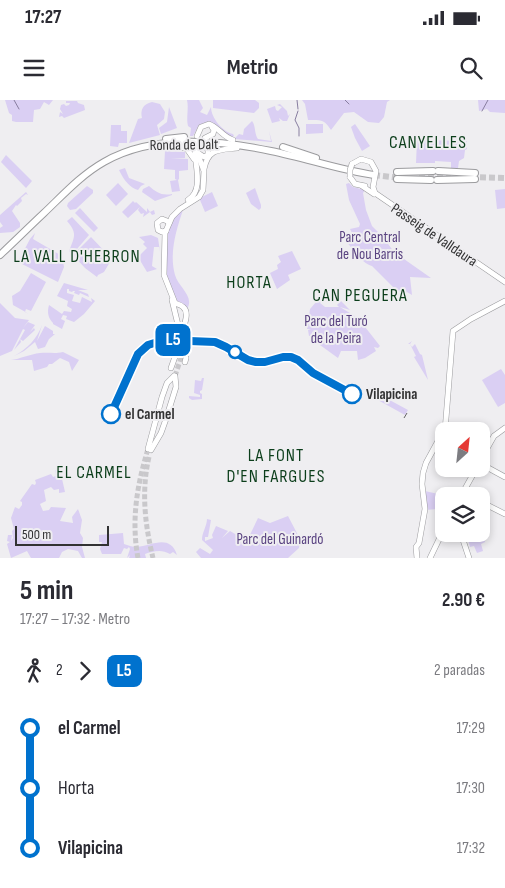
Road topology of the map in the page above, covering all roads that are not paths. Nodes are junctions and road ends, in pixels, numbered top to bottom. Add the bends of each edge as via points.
1 (184, 137) dead end
2 (200, 137) dead end
3 (233, 140) dead end
4 (152, 142) junction
5 (175, 145) dead end
6 (237, 148) dead end
7 (284, 148) dead end
8 (277, 155) dead end
9 (330, 165) junction
10 (196, 167) junction
11 (85, 173) dead end
12 (204, 176) junction
13 (374, 176) junction
14 (197, 179) junction
15 (434, 180) joint
16 (72, 184) junction
17 (362, 186) junction
18 (44, 211) junction
19 (29, 221) dead end
20 (166, 221) junction
21 (166, 230) junction
22 (160, 231) junction
23 (0, 255) edge
24 (473, 261) junction
25 (505, 283) edge
26 (505, 300) edge
27 (180, 305) junction
28 (174, 312) junction
29 (176, 319) junction
30 (185, 320) junction
31 (181, 336) junction
32 (181, 344) tunnel mouth
33 (176, 354) dead end
34 (171, 368) dead end
35 (168, 383) junction
36 (176, 385) junction
37 (446, 422) edge
38 (505, 428) edge
39 (153, 430) junction
40 (161, 433) junction
41 (490, 443) edge
42 (435, 452) edge
43 (490, 469) edge
44 (505, 477) edge
45 (490, 506) edge
46 (505, 514) edge
47 (438, 542) edge
48 (464, 542) edge
49 (417, 558) edge
50 (430, 558) edge
51 (469, 558) edge

1 - 4 highway
2 - 3 main road via 203,126 209,124
4 - 9 highway, Ronda de Dalt via 182,140 272,148
4 - 16 highway, Ronda de Dalt via 113,154 95,164
5 - 10 main road via 190,151
6 - 12 main road via 213,152 207,159
7 - 9 highway
8 - 9 highway
9 - 13 highway, Ronda de Dalt
9 - 16 highway, Ronda de Dalt via 253,147 162,143 135,148 111,158
10 - 12 main road via 198,148
10 - 14 main road
11 - 16 highway
12 - 14 main road via 201,183
12 - 20 main road via 204,189 200,196
13 - 17 main road via 369,185
13 - 17 main road, bridge via 376,169 370,161 359,159 352,164 350,176 354,183
13 - 24 main road, Passeig de Valldaura via 376,193
14 - 20 main road via 193,196 178,206
15 - 15 highway via 397,176 436,171 475,176
16 - 18 highway, Ronda de Dalt
17 - 24 main road, Passeig de Valldaura
18 - 19 highway
18 - 23 highway, Ronda de Dalt
20 - 21 main road via 169,228
20 - 22 main road via 156,223
21 - 22 main road
21 - 27 main road via 164,277 174,302
22 - 28 main road via 163,237 162,276
24 - 25 main road, Passeig de Valldaura
26 - 37 main road via 453,331
27 - 28 main road
27 - 30 main road via 185,309
28 - 29 main road
29 - 30 main road via 180,322
29 - 31 main road
30 - 31 main road
31 - 32 main road, bridge
33 - 34 main road
35 - 36 main road
35 - 36 main road via 175,375
35 - 39 main road
36 - 40 main road
38 - 41 main road
39 - 40 main road via 156,434
39 - 40 main road via 150,447
42 - 49 main road via 424,467 422,489 425,509 416,544
43 - 44 main road
45 - 46 main road
47 - 50 main road
48 - 51 main road

